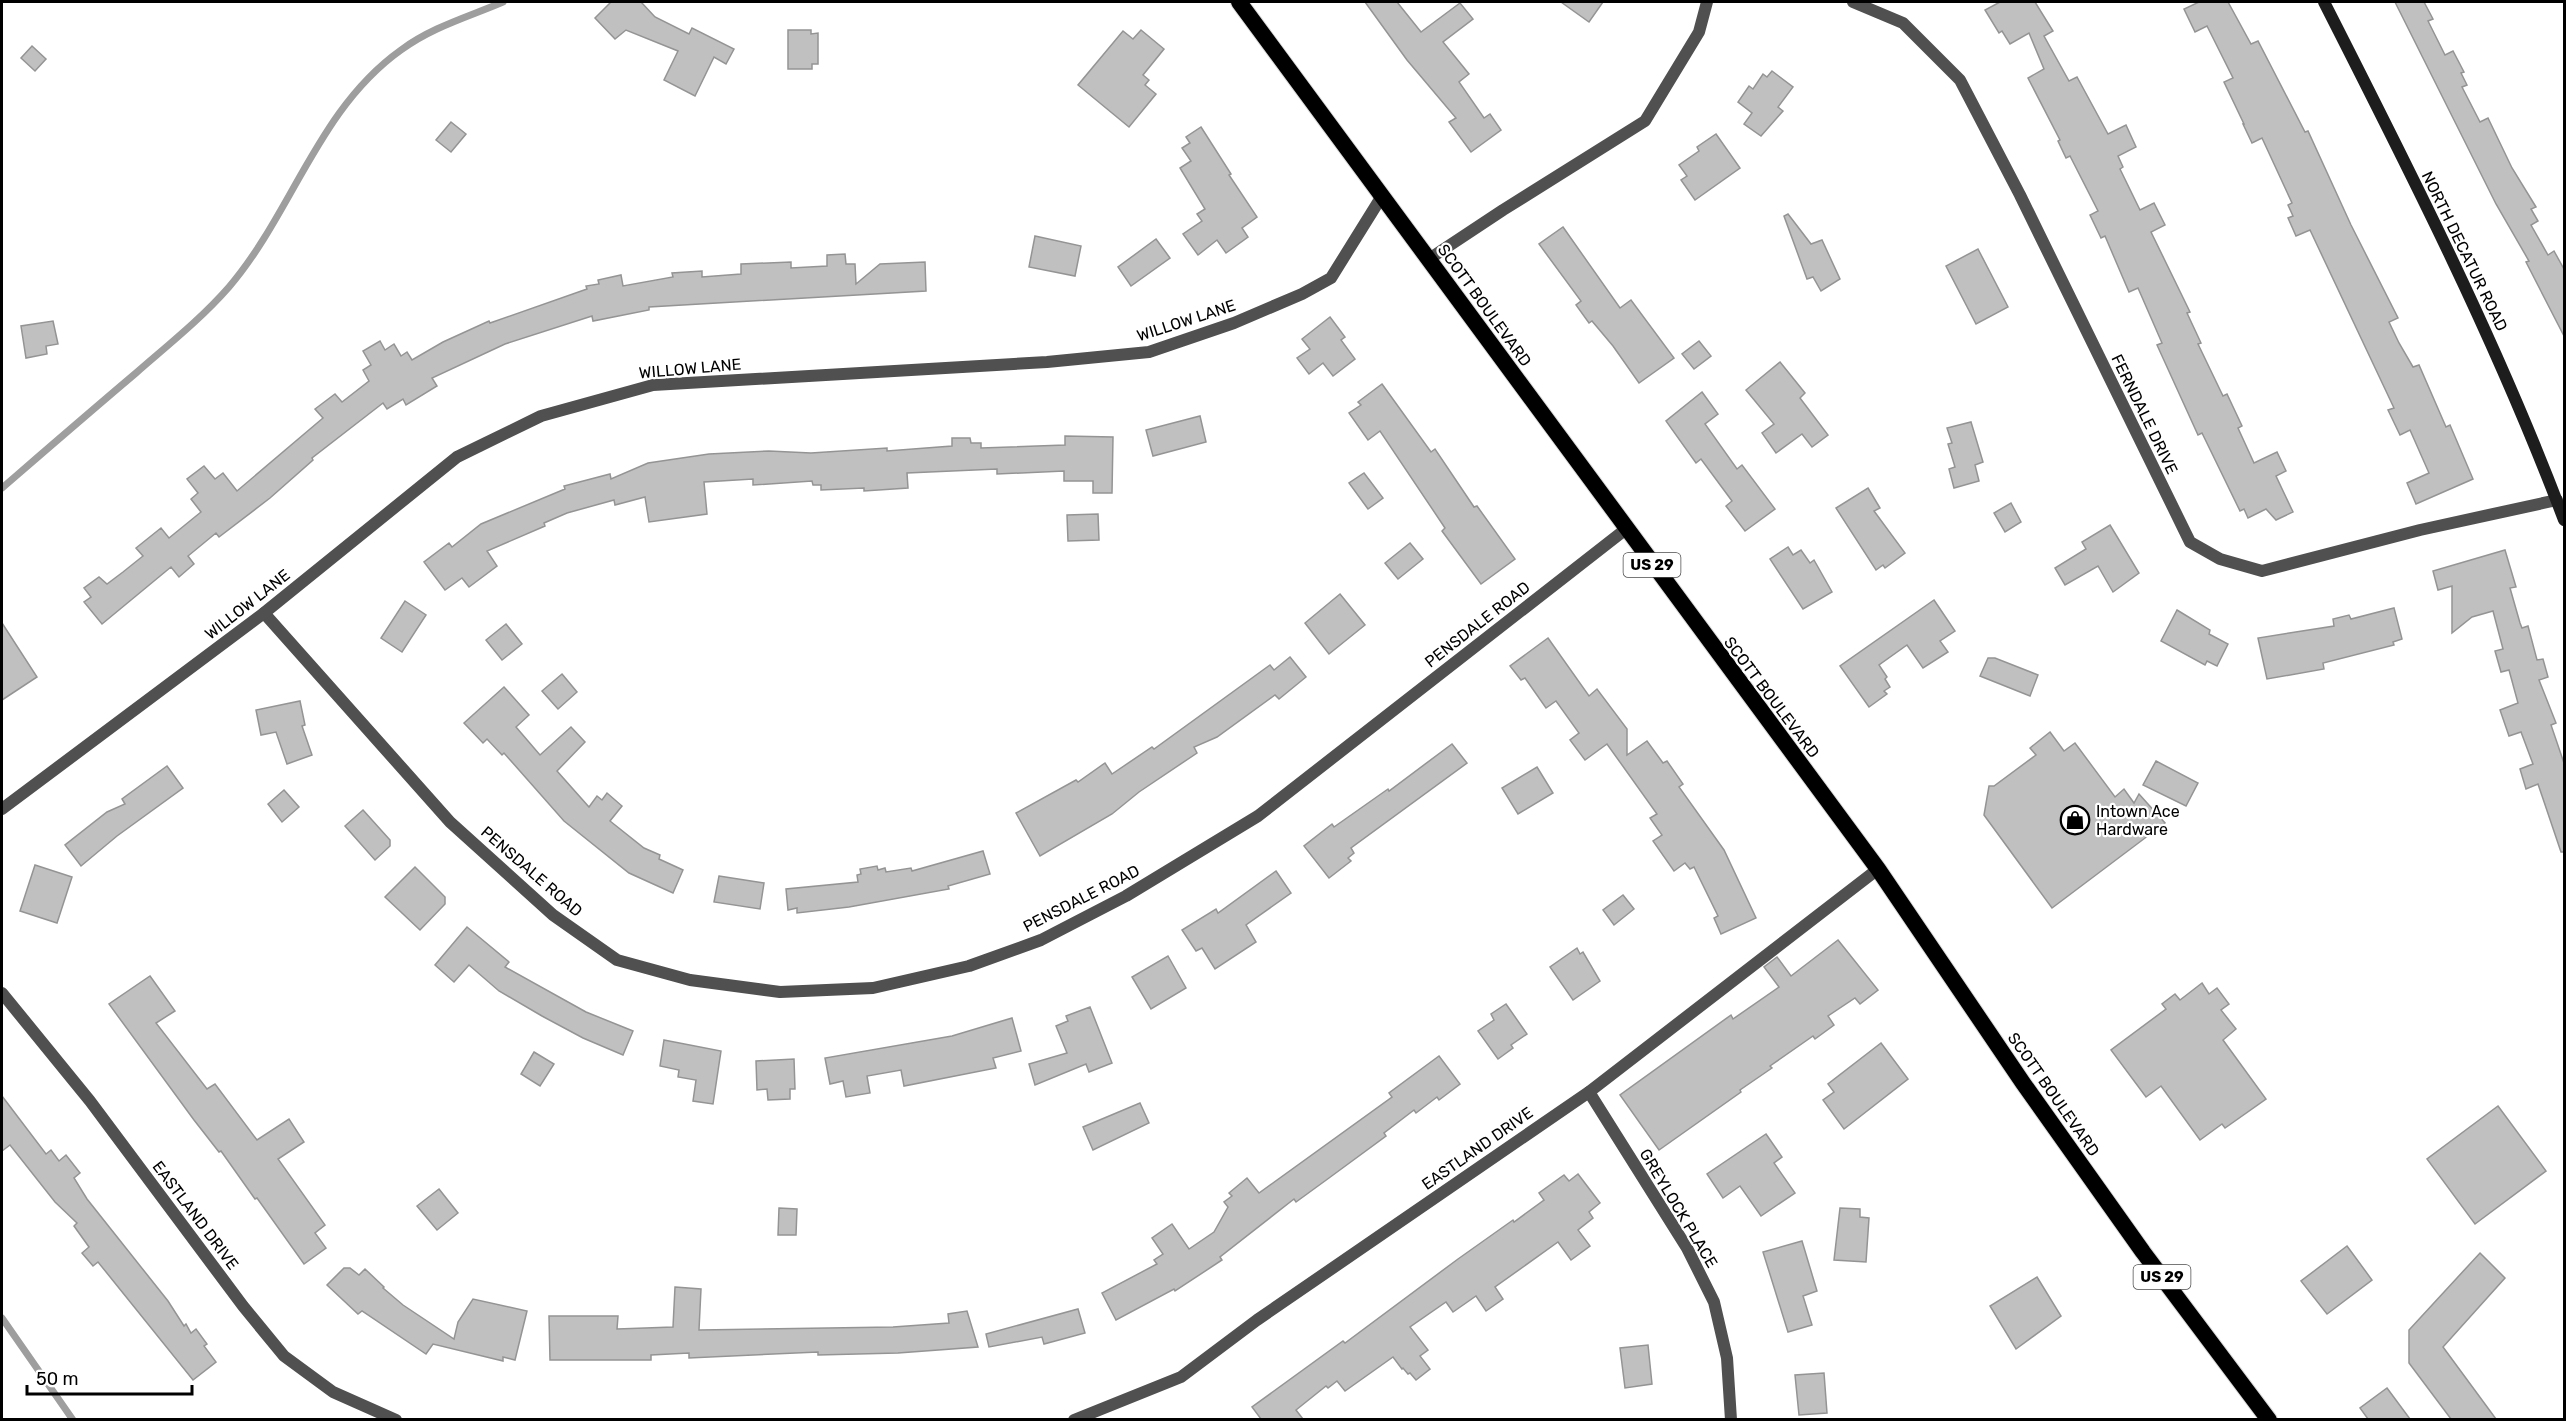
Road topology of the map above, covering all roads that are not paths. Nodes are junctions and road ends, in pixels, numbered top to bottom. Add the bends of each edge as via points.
1 (1239, 2) edge
2 (1707, 2) edge
3 (1853, 2) edge
4 (2324, 2) edge
5 (1382, 196) junction
6 (1429, 259) junction
7 (2557, 500) junction
8 (2565, 520) edge
9 (1626, 529) junction
10 (264, 613) junction
11 (2, 809) edge
12 (1878, 869) junction
13 (2, 993) edge
14 (1588, 1092) junction
15 (396, 1419) edge
16 (1074, 1419) edge
17 (1731, 1419) edge
18 (2269, 1419) edge

1 - 5 highway, SCOTT BOULEVARD / US 29
2 - 6 street via 1699,32 1645,121
3 - 7 street, FERNDALE DRIVE via 1903,23 1960,80 2190,542 2220,559 2262,571
4 - 7 main road, NORTH DECATUR ROAD via 2481,322
5 - 6 highway, SCOTT BOULEVARD / US 29
5 - 10 street, WILLOW LANE via 1331,278 1234,323 1149,352 1047,362 653,385 542,417 457,458
6 - 9 highway, SCOTT BOULEVARD / US 29
7 - 8 main road, NORTH DECATUR ROAD
9 - 10 street, PENSDALE ROAD via 1258,816 1126,896 1041,940 969,966 873,988 780,992 690,980 617,960 553,915 450,822
9 - 12 highway, SCOTT BOULEVARD / US 29
10 - 11 street, WILLOW LANE
12 - 14 street, EASTLAND DRIVE
12 - 18 highway, SCOTT BOULEVARD / US 29 via 2136,1243
13 - 15 street, EASTLAND DRIVE via 285,1356 333,1392
14 - 16 street, EASTLAND DRIVE via 1257,1320 1181,1377
14 - 17 street, GREYLOCK PLACE via 1687,1248 1714,1302 1727,1358

